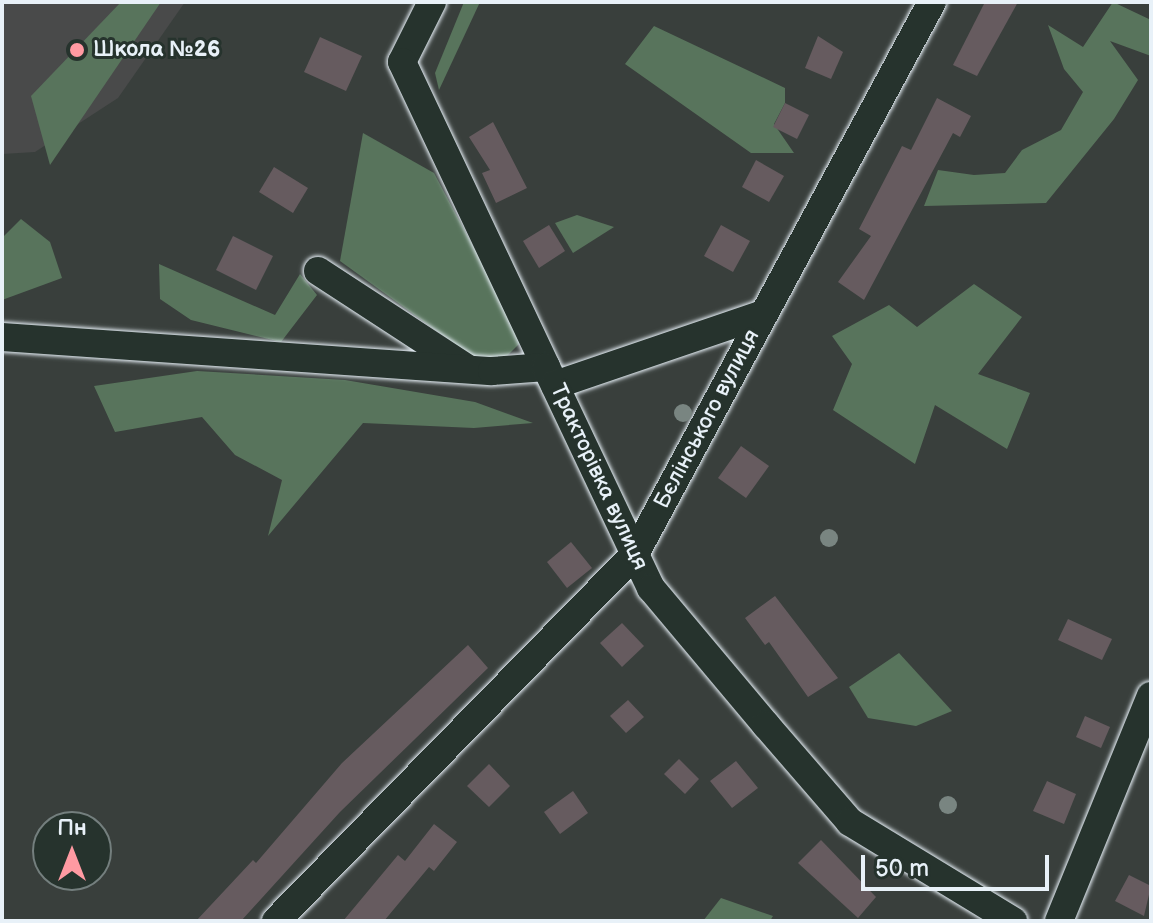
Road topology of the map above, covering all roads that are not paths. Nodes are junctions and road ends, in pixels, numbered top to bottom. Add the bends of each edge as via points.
1 (432, 2) edge
2 (932, 2) edge
3 (318, 271) dead end
4 (763, 314) junction
5 (2, 337) edge
6 (469, 369) junction
7 (550, 376) junction
8 (635, 554) junction
9 (1151, 696) edge
10 (276, 921) edge
11 (1013, 921) edge
12 (1059, 921) edge

1 - 7 street via 402,62
2 - 4 street, Бєлінського вулиця
3 - 6 street
4 - 7 street
4 - 8 street, Бєлінського вулиця
5 - 6 street, Тракторівка вулиця
6 - 7 street, Тракторівка вулиця
7 - 8 street, Тракторівка вулиця
8 - 10 street, Бєлінського вулиця
8 - 11 street, Тракторівка вулиця via 651,588 850,822
9 - 12 street

